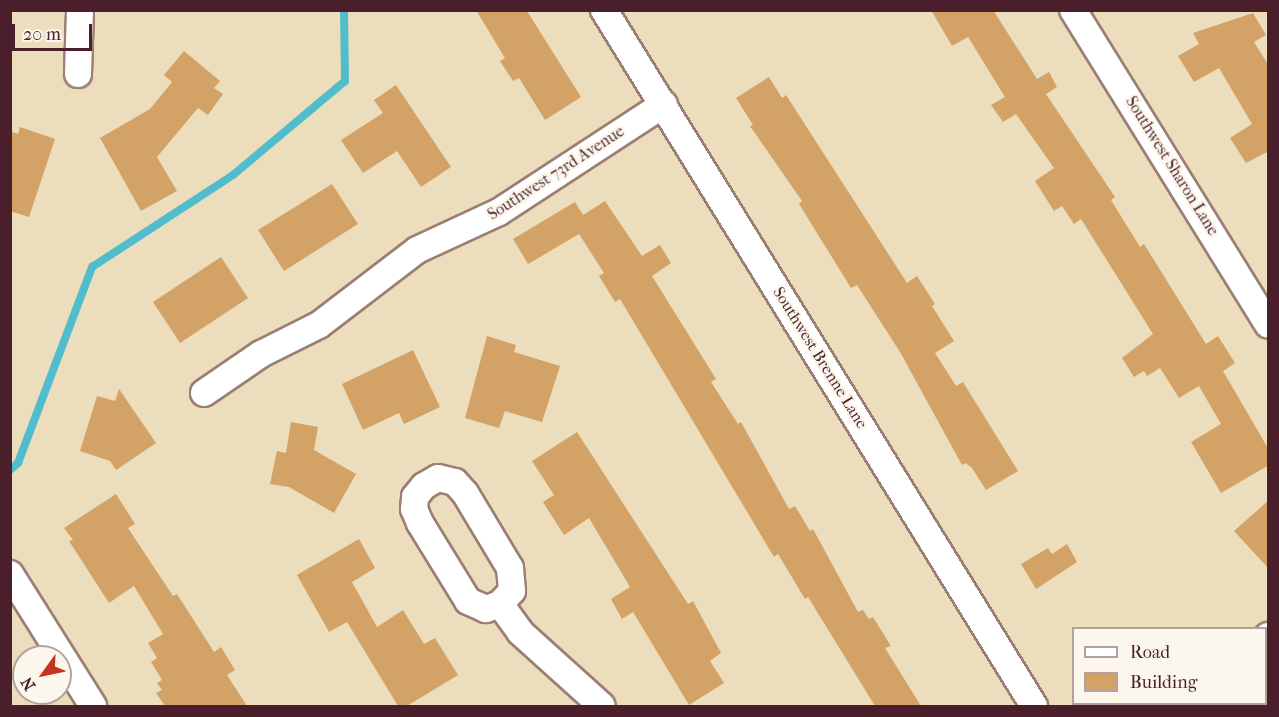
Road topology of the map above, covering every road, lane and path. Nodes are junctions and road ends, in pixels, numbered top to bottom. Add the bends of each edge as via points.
1 (80, 10) edge
2 (604, 10) edge
3 (1073, 10) edge
4 (78, 74) dead end
5 (664, 104) junction
6 (1269, 324) edge
7 (204, 393) dead end
8 (10, 574) edge
9 (500, 604) junction
10 (93, 706) edge
11 (602, 706) edge
12 (1034, 706) edge

1 - 4 street
2 - 5 street, Southwest Brenne Lane
3 - 6 street, Southwest Sharon Lane
5 - 7 street, Southwest 73rd Avenue via 498,212 417,250 319,325 261,354
5 - 12 street, Southwest Brenne Lane
8 - 10 street
9 - 9 street via 512,591 510,568 465,493 438,478 415,497 414,509 461,591 476,607 486,609
9 - 11 street via 520,632

